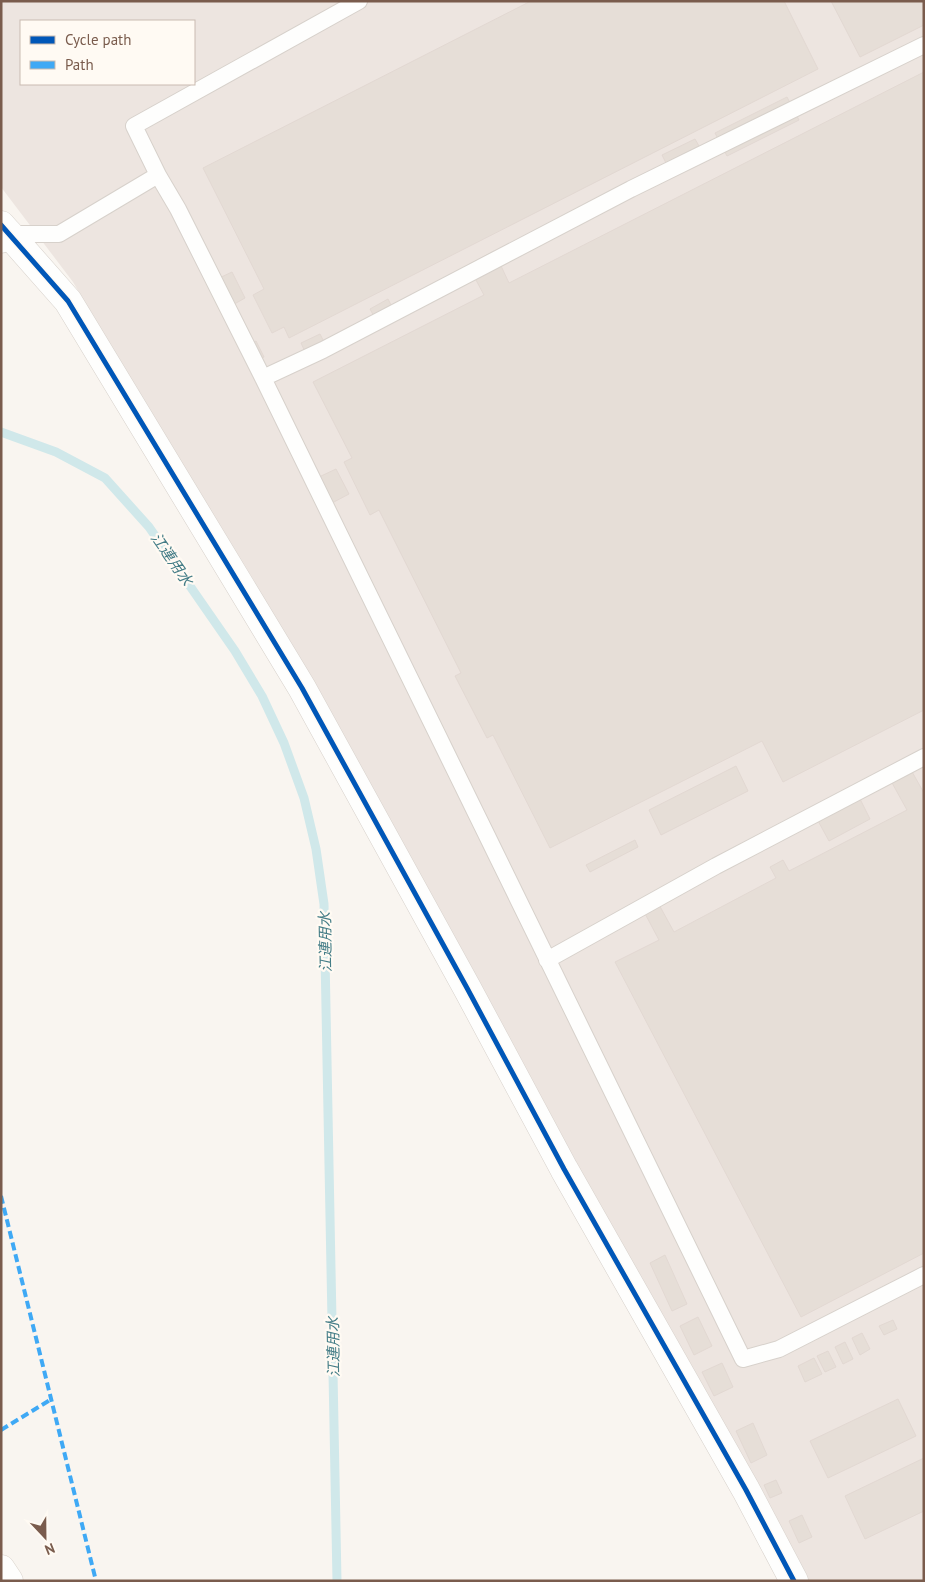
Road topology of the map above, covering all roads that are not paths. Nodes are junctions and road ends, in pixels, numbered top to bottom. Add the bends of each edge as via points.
1 (359, 1) edge
2 (924, 45) edge
3 (158, 175) junction
4 (4, 233) edge
5 (263, 378) junction
6 (924, 757) edge
7 (548, 960) junction
8 (924, 1275) edge
9 (1, 1568) edge
10 (9, 1581) edge
11 (794, 1581) edge

1 - 3 lane via 134,126
2 - 5 lane via 631,189 323,350
3 - 4 lane via 59,234
3 - 5 lane
4 - 11 street via 68,301 302,688 564,1169
5 - 7 lane
6 - 7 lane via 716,866
7 - 8 lane via 743,1359 780,1348
9 - 10 street

